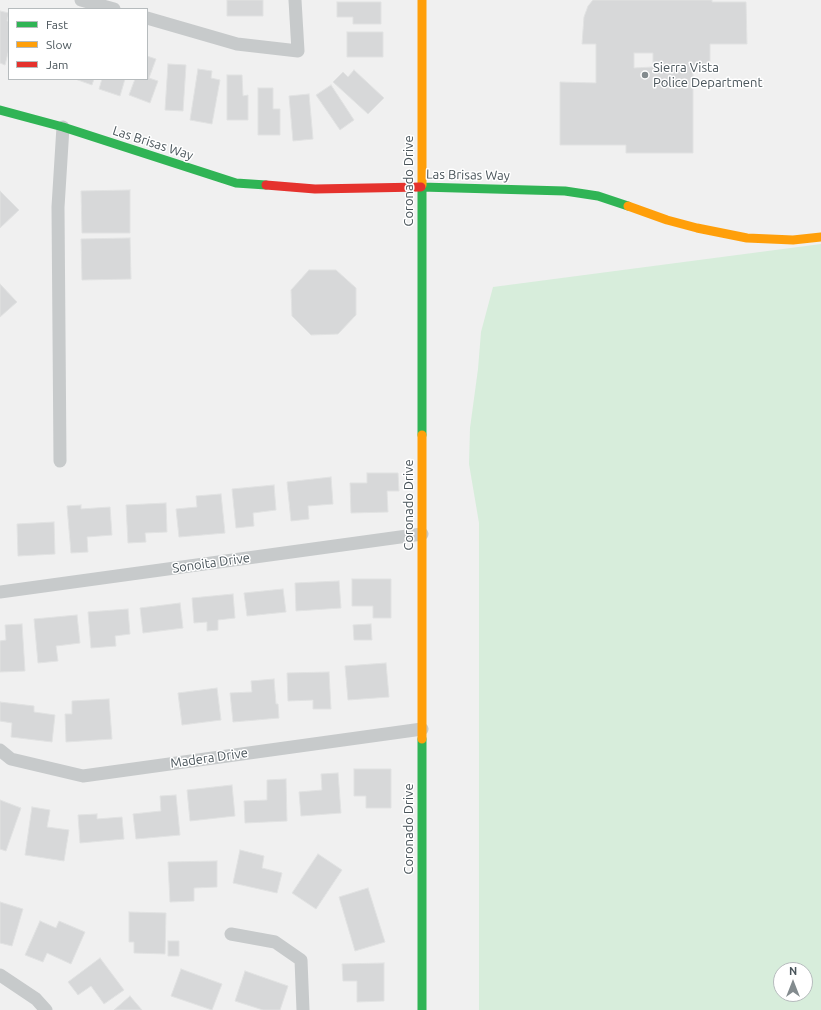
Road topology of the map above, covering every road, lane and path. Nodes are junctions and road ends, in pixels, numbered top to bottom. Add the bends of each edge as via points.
1 (81, 0) edge
2 (295, 0) edge
3 (422, 0) edge
4 (110, 8) edge
5 (148, 18) edge
6 (0, 110) edge
7 (63, 127) junction
8 (422, 187) junction
9 (821, 237) edge
10 (60, 461) dead end
11 (422, 534) junction
12 (0, 592) edge
13 (422, 729) junction
14 (0, 750) edge
15 (231, 934) dead end
16 (0, 975) edge
17 (46, 1010) edge
18 (303, 1010) edge
19 (422, 1010) edge

1 - 4 street
2 - 5 street via 298,52 237,44
3 - 8 street, Coronado Drive
6 - 7 street, Las Brisas Way
7 - 8 street, Las Brisas Way via 236,183 315,189
7 - 10 street via 58,207
8 - 9 street, Las Brisas Way via 564,191 598,196 667,220 747,238 793,240
8 - 11 street, Coronado Drive
11 - 12 street, Sonoita Drive
11 - 13 street, Coronado Drive
13 - 14 street, Madera Drive via 83,776 11,759
13 - 19 street, Coronado Drive
15 - 18 street via 275,942 301,960
16 - 17 street via 36,999

